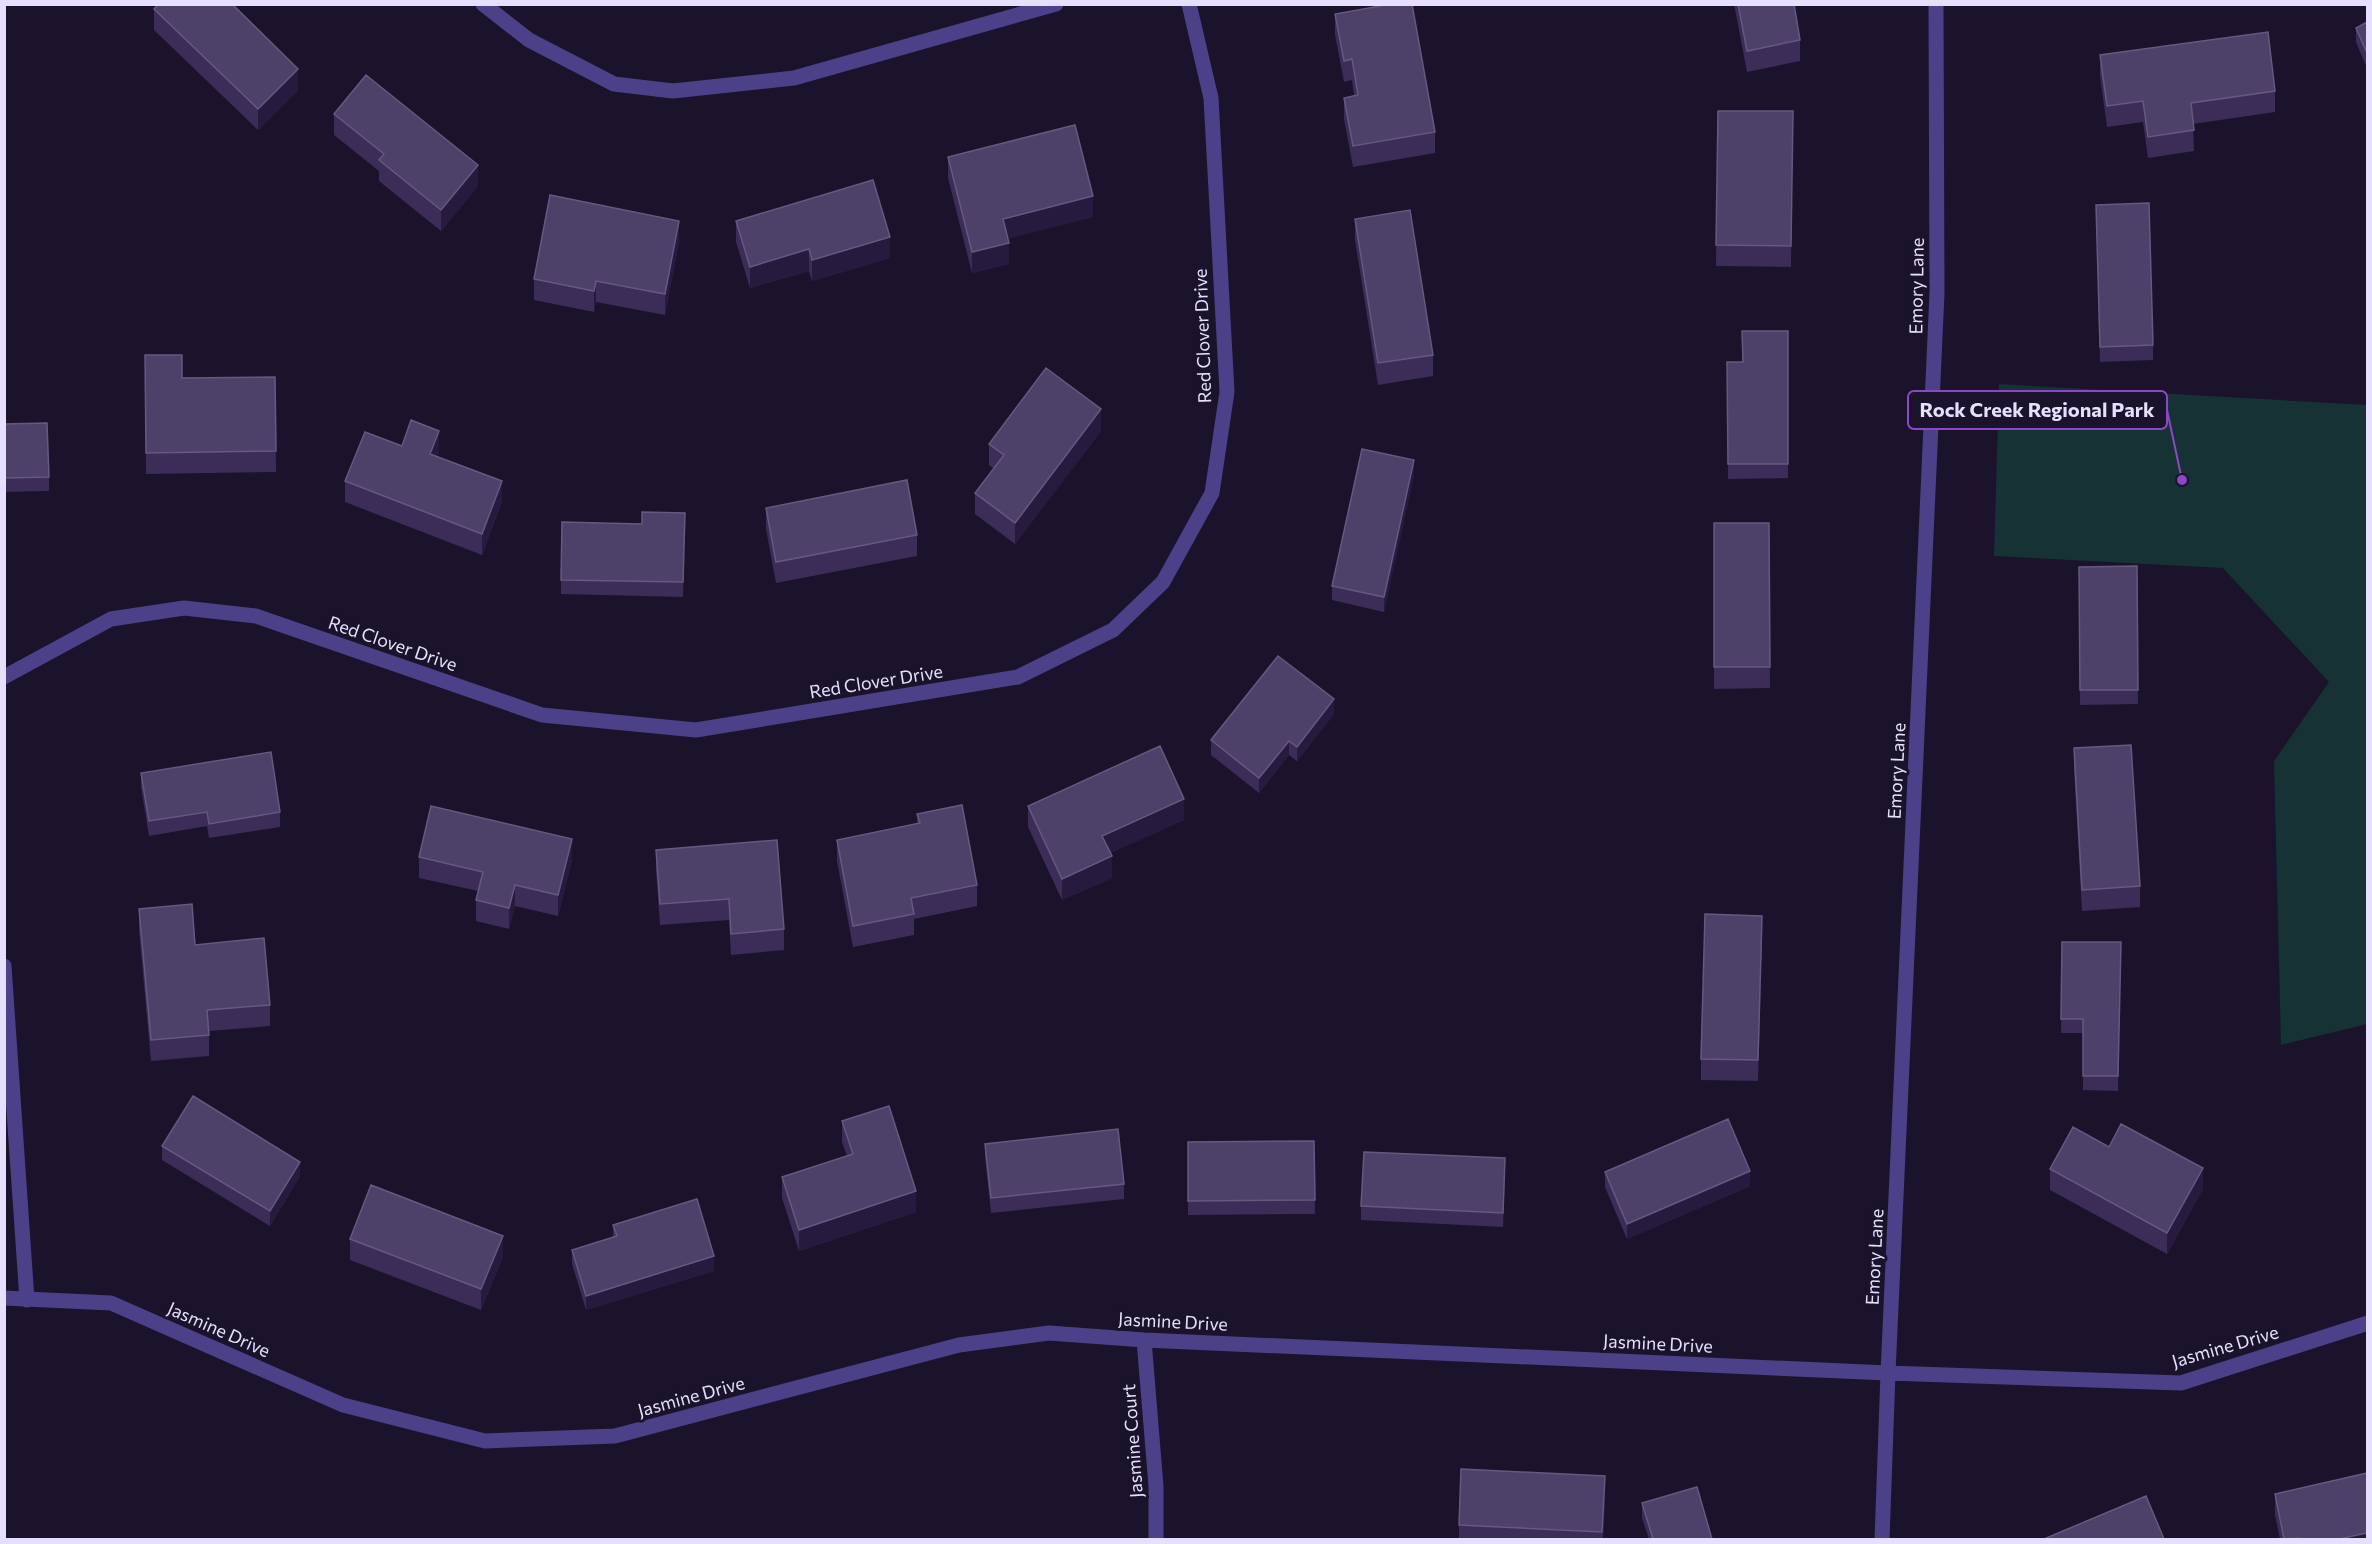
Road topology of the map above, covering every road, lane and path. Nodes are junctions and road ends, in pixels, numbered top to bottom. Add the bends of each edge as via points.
1 (483, 4) edge
2 (1056, 4) edge
3 (1189, 4) edge
4 (1936, 4) edge
5 (4, 677) edge
6 (4, 966) edge
7 (4, 1298) edge
8 (27, 1300) junction
9 (2367, 1323) edge
10 (1144, 1340) junction
11 (1888, 1373) junction
12 (1156, 1539) edge
13 (1882, 1539) edge

1 - 2 street via 529,40 614,84 672,91 794,78
3 - 5 street, Red Clover Drive via 1211,98 1227,392 1212,493 1163,582 1113,630 1018,676 696,730 542,715 256,616 184,608 111,619
4 - 11 street, Emory Lane via 1937,293
6 - 8 street
7 - 8 street, Jasmine Drive
8 - 10 street, Jasmine Drive via 111,1303 343,1405 485,1441 615,1436 959,1345 1049,1333
9 - 11 street, Jasmine Drive via 2181,1383
10 - 11 street, Jasmine Drive
10 - 12 street, Jasmine Court via 1156,1486
11 - 13 street, Emory Lane

